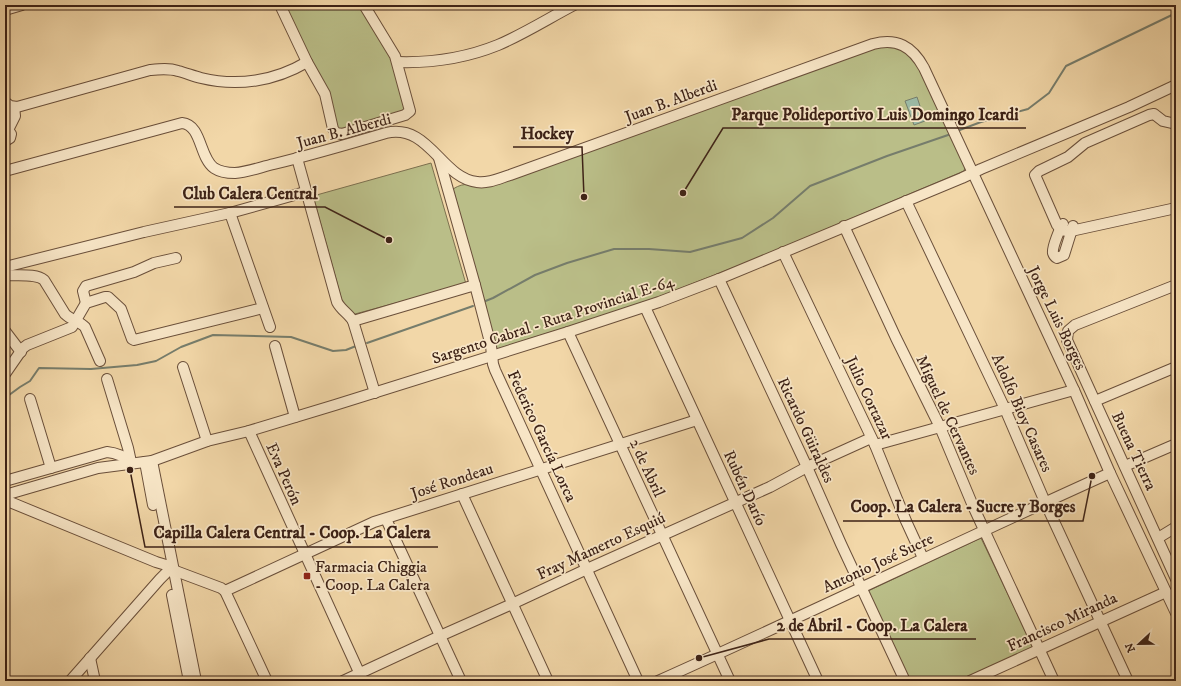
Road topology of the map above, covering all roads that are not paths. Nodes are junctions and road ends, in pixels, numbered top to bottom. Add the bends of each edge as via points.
1 (22, 5) edge
2 (280, 5) edge
3 (364, 5) edge
4 (574, 5) edge
5 (5, 10) edge
6 (899, 44) joint
7 (307, 62) junction
8 (398, 62) junction
9 (1176, 85) edge
10 (9, 104) edge
11 (1176, 124) edge
12 (6, 129) edge
13 (5, 141) edge
14 (438, 156) junction
15 (297, 158) junction
16 (5, 171) edge
17 (974, 173) junction
18 (472, 181) junction
19 (305, 192) junction
20 (449, 194) junction
21 (906, 201) junction
22 (1176, 204) edge
23 (1176, 208) edge
24 (230, 213) junction
25 (844, 226) junction
26 (1062, 227) junction
27 (1073, 228) junction
28 (783, 252) junction
29 (176, 258) dead end
30 (5, 267) edge
31 (5, 275) edge
32 (719, 279) junction
33 (475, 285) junction
34 (1176, 285) edge
35 (86, 303) junction
36 (645, 307) junction
37 (263, 308) junction
38 (76, 321) junction
39 (353, 321) junction
40 (270, 328) dead end
41 (5, 331) edge
42 (568, 332) junction
43 (275, 346) dead end
44 (21, 352) junction
45 (492, 357) junction
46 (100, 361) dead end
47 (183, 367) dead end
48 (1176, 367) edge
49 (5, 374) edge
50 (107, 379) dead end
51 (1074, 390) junction
52 (375, 393) junction
53 (30, 399) dead end
54 (1095, 401) junction
55 (1005, 409) junction
56 (295, 417) junction
57 (697, 420) junction
58 (940, 427) junction
59 (248, 431) junction
60 (873, 441) junction
61 (207, 442) junction
62 (1176, 444) edge
63 (620, 445) junction
64 (148, 461) junction
65 (131, 462) junction
66 (1124, 466) junction
67 (807, 467) junction
68 (51, 468) junction
69 (540, 469) junction
70 (1110, 473) junction
71 (5, 481) edge
72 (462, 494) junction
73 (5, 495) edge
74 (5, 500) edge
75 (735, 502) junction
76 (1045, 502) junction
77 (386, 519) junction
78 (1176, 527) edge
79 (985, 530) junction
80 (662, 535) junction
81 (1158, 538) junction
82 (304, 554) junction
83 (923, 558) junction
84 (169, 569) junction
85 (587, 569) junction
86 (1176, 579) edge
87 (861, 588) junction
88 (225, 591) junction
89 (1166, 592) junction
90 (512, 604) junction
91 (1176, 613) edge
92 (790, 621) junction
93 (1100, 621) junction
94 (440, 636) junction
95 (1039, 649) junction
96 (718, 654) junction
97 (90, 658) junction
98 (361, 677) edge
99 (976, 680) edge
100 (70, 681) edge
101 (95, 681) edge
102 (189, 681) edge
103 (196, 681) edge
104 (267, 681) edge
105 (343, 681) edge
106 (461, 681) edge
107 (548, 681) edge
108 (638, 681) edge
109 (658, 681) edge
110 (730, 681) edge
111 (818, 681) edge
112 (905, 681) edge
113 (1054, 681) edge
114 (1128, 681) edge

1 - 5 street
2 - 7 street
3 - 8 street
4 - 8 street via 489,48 444,60
6 - 17 street, Jorge Luis Borges via 908,48 918,58
6 - 18 street, Juan B. Alberdi via 872,44 510,175 487,182
7 - 8 street via 327,99 333,129 342,134 408,114 410,108
7 - 10 street via 275,76 247,82 216,81 168,69 150,70
9 - 17 street, Sargento Cabral - Ruta Provincial E-64
10 - 12 street via 15,116
11 - 26 street via 1163,121 1154,114 1149,115 1085,143 1064,160 1037,173
12 - 13 street via 11,136
14 - 15 street, Juan B. Alberdi via 413,135 399,131
14 - 18 street, Juan B. Alberdi via 460,175
14 - 20 street, Federico García Lorca
15 - 16 street, Juan B. Alberdi via 242,172 220,171 206,159 194,129 182,123
15 - 19 street
17 - 21 street, Sargento Cabral - Ruta Provincial E-64
17 - 51 street, Jorge Luis Borges via 1010,256
18 - 20 street via 457,182 451,186
19 - 24 street
19 - 39 street via 337,302
20 - 33 street, Federico García Lorca
21 - 25 street, Sargento Cabral - Ruta Provincial E-64
21 - 55 street, Adolfo Bioy Casares
22 - 27 street
23 - 27 street
24 - 30 street
24 - 37 street
25 - 28 street, Sargento Cabral - Ruta Provincial E-64
25 - 58 street, Miguel de Cervantes
26 - 27 street
26 - 27 street via 1053,251 1058,258 1064,255
28 - 32 street, Sargento Cabral - Ruta Provincial E-64
28 - 60 street, Julio Cortazar
29 - 35 street via 86,286 83,291
31 - 38 street via 41,277 65,314
32 - 36 street, Sargento Cabral - Ruta Provincial E-64
32 - 67 street, Ricardo Güiraldes
33 - 39 street
33 - 45 street, Federico García Lorca
34 - 54 street, Buena Tierra via 1070,328 1067,336 1068,345
35 - 37 street via 108,297 121,309 134,340
35 - 38 street
36 - 42 street, Sargento Cabral - Ruta Provincial E-64
36 - 57 street, Rubén Darío
37 - 40 street
38 - 44 street via 72,327 27,345
38 - 46 street via 85,327
39 - 52 street
41 - 44 street
42 - 45 street, Sargento Cabral - Ruta Provincial E-64
42 - 63 street, 2 de Abril
43 - 56 street
44 - 49 street
45 - 52 street, Sargento Cabral - Ruta Provincial E-64
45 - 69 street, Federico García Lorca via 495,370
47 - 61 street
48 - 54 street
50 - 65 street
51 - 55 street, Fray Mamerto Esquiú
51 - 70 street, Jorge Luis Borges
52 - 56 street, Sargento Cabral - Ruta Provincial E-64
53 - 68 street
54 - 66 street, Buena Tierra
55 - 58 street, Fray Mamerto Esquiú
55 - 76 street, Adolfo Bioy Casares
56 - 59 street, Sargento Cabral - Ruta Provincial E-64
57 - 63 street, José Rondeau
57 - 75 street, Rubén Darío
58 - 60 street, Fray Mamerto Esquiú
58 - 79 street, Miguel de Cervantes
59 - 61 street, Sargento Cabral - Ruta Provincial E-64
59 - 82 street, Eva Perón
60 - 67 street, Fray Mamerto Esquiú
60 - 83 street, Julio Cortazar
61 - 64 street, Sargento Cabral - Ruta Provincial E-64
62 - 66 street
63 - 69 street, José Rondeau
63 - 80 street, 2 de Abril
64 - 65 street, Sargento Cabral - Ruta Provincial E-64
64 - 84 street
65 - 68 street, Sargento Cabral - Ruta Provincial E-64 via 107,452
65 - 73 street, Sargento Cabral - Ruta Provincial E-64 via 98,468
66 - 81 street, Buena Tierra
67 - 75 street, Fray Mamerto Esquiú
67 - 87 street, Ricardo Güiraldes
68 - 71 street, Sargento Cabral - Ruta Provincial E-64
69 - 72 street, José Rondeau
69 - 85 street, Federico García Lorca
70 - 76 street, Antonio José Sucre
70 - 89 street, Jorge Luis Borges
72 - 77 street, José Rondeau
72 - 90 street
74 - 84 street
75 - 80 street, Fray Mamerto Esquiú
75 - 92 street, Rubén Darío
76 - 79 street, Antonio José Sucre
76 - 93 street, Adolfo Bioy Casares
77 - 82 street, José Rondeau
77 - 94 street
78 - 81 street
79 - 83 street, Antonio José Sucre
79 - 95 street, Miguel de Cervantes
80 - 85 street, Fray Mamerto Esquiú
80 - 96 street, 2 de Abril
81 - 86 street, Buena Tierra
82 - 88 street, José Rondeau
82 - 98 street, Eva Perón
83 - 87 street, Antonio José Sucre
84 - 88 street
84 - 97 street
84 - 102 street
84 - 103 street
85 - 90 street, Fray Mamerto Esquiú
85 - 108 street, Federico García Lorca
87 - 92 street, Antonio José Sucre
87 - 112 street, Ricardo Güiraldes
88 - 104 street
89 - 91 street, Jorge Luis Borges
89 - 93 street, Francisco Miranda
90 - 94 street, Fray Mamerto Esquiú
90 - 107 street
92 - 96 street, Antonio José Sucre
92 - 111 street, Rubén Darío
93 - 95 street, Francisco Miranda
93 - 114 street, Adolfo Bioy Casares
94 - 98 street, Fray Mamerto Esquiú
94 - 106 street
95 - 99 street, Francisco Miranda
95 - 113 street, Miguel de Cervantes
96 - 109 street, Antonio José Sucre
96 - 110 street, 2 de Abril
97 - 100 street
97 - 101 street
98 - 105 street, Fray Mamerto Esquiú

